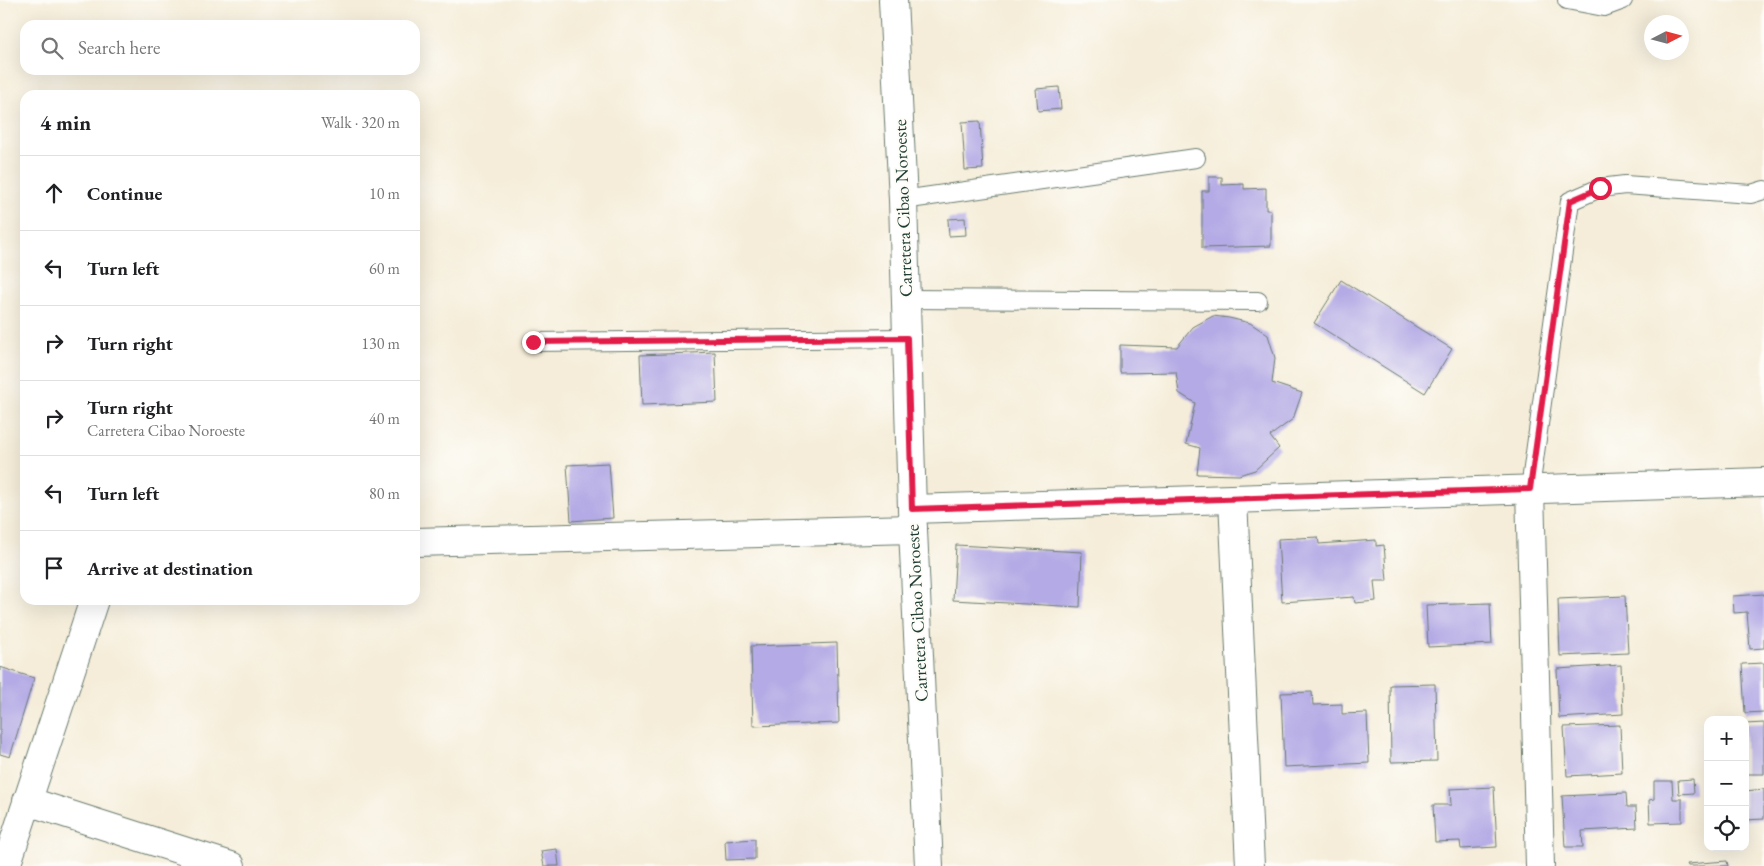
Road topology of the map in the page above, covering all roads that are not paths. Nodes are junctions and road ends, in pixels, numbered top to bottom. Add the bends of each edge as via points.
1 (893, 0) edge
2 (1567, 0) edge
3 (1623, 0) edge
4 (1196, 158) dead end
5 (1764, 190) edge
6 (903, 200) junction
7 (906, 299) junction
8 (1258, 301) dead end
9 (907, 338) junction
10 (533, 342) dead end
11 (1764, 482) edge
12 (1530, 489) junction
13 (1234, 499) junction
14 (913, 519) junction
15 (420, 542) edge
16 (92, 605) edge
17 (28, 801) junction
18 (6, 866) edge
19 (231, 866) edge
20 (929, 866) edge
21 (1250, 866) edge
22 (1540, 866) edge

1 - 6 street, Carretera Cibao Noroeste
2 - 3 lane via 1604,7
4 - 6 lane
5 - 12 lane via 1751,194 1625,185 1600,188 1570,201
6 - 7 street, Carretera Cibao Noroeste
7 - 8 lane
7 - 9 street, Carretera Cibao Noroeste
9 - 10 lane
9 - 14 street, Carretera Cibao Noroeste
11 - 12 street
12 - 13 street
12 - 22 street
13 - 14 street
13 - 21 street
14 - 15 street
14 - 20 street, Carretera Cibao Noroeste
16 - 17 street
17 - 18 street
17 - 19 street

